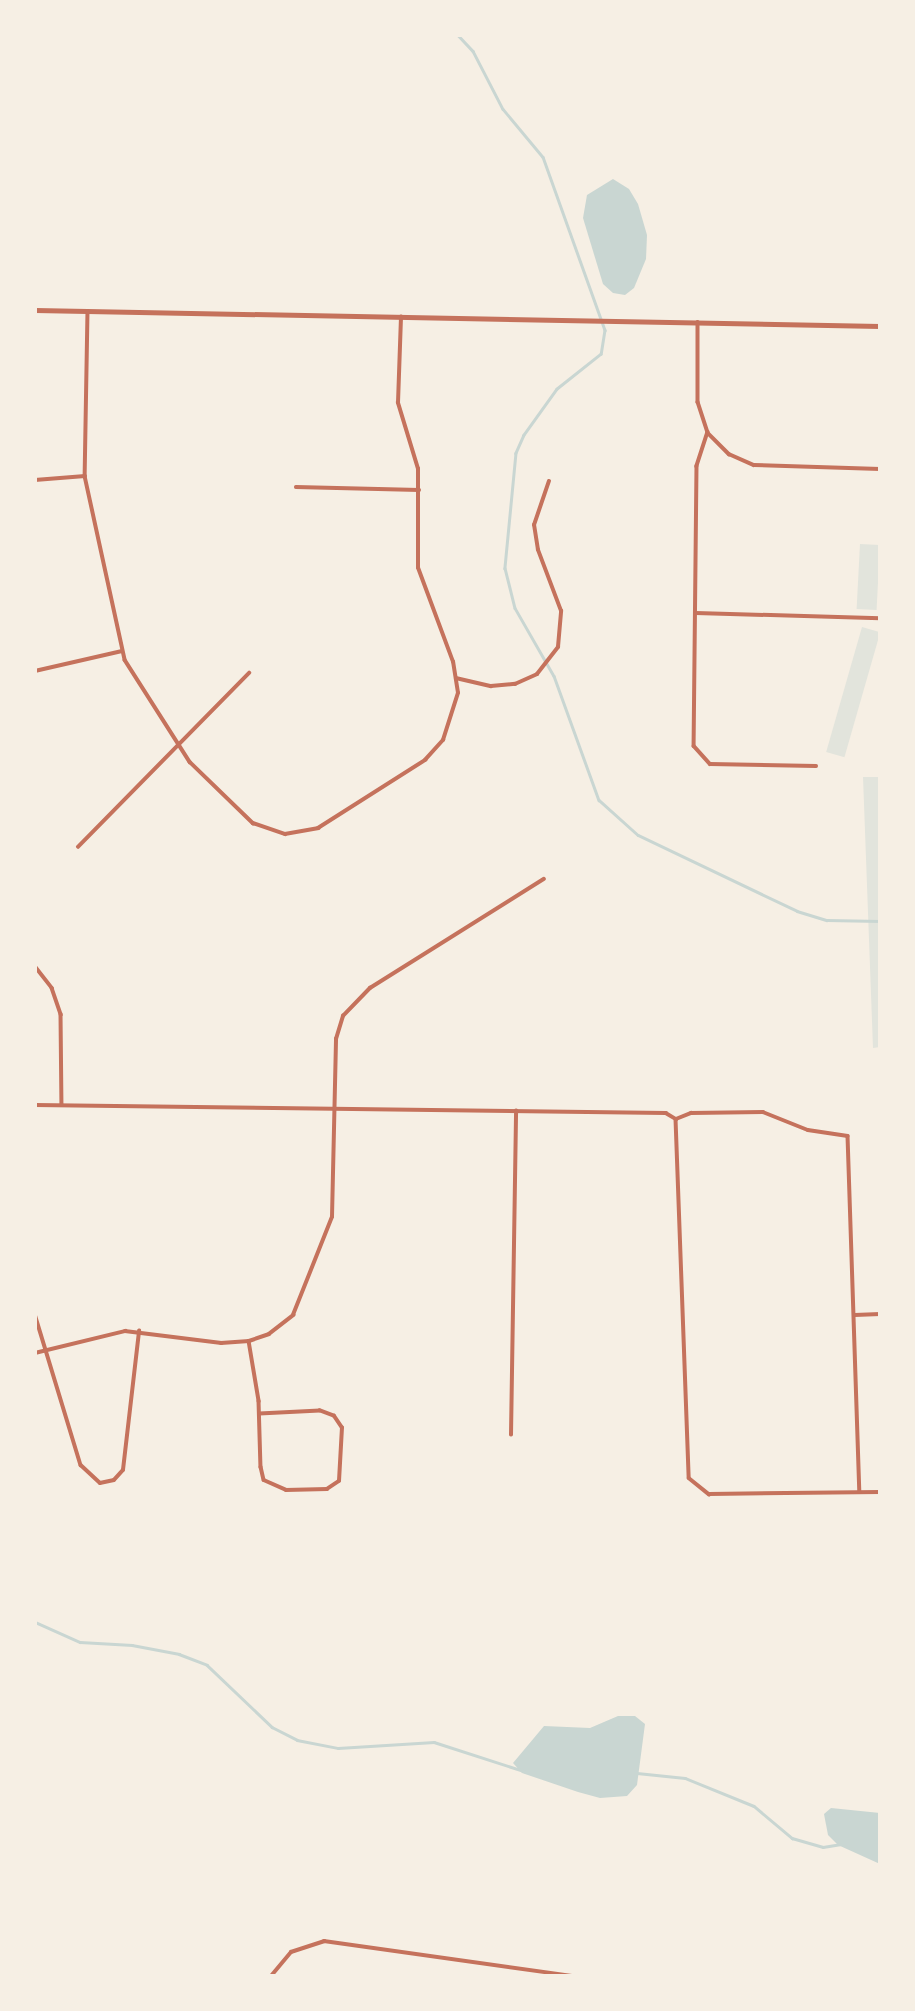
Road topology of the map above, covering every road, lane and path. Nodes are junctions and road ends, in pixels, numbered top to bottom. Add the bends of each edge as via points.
1 (35, 310) edge
2 (88, 311) junction
3 (401, 317) junction
4 (698, 322) junction
5 (880, 326) edge
6 (708, 432) junction
7 (880, 469) edge
8 (85, 476) junction
9 (35, 480) edge
10 (550, 481) dead end
11 (296, 487) dead end
12 (418, 490) junction
13 (696, 613) junction
14 (880, 618) edge
15 (122, 652) junction
16 (35, 671) edge
17 (249, 673) dead end
18 (456, 678) junction
19 (177, 747) junction
20 (816, 766) dead end
21 (78, 847) dead end
22 (544, 879) dead end
23 (35, 966) edge
24 (35, 1105) edge
25 (62, 1105) junction
26 (336, 1108) junction
27 (516, 1111) junction
28 (676, 1119) junction
29 (35, 1314) edge
30 (880, 1314) edge
31 (855, 1315) junction
32 (139, 1331) junction
33 (249, 1341) junction
34 (46, 1349) junction
35 (35, 1353) edge
36 (260, 1414) junction
37 (511, 1435) dead end
38 (860, 1492) junction
39 (880, 1492) edge
40 (271, 1976) edge
41 (572, 1976) edge

1 - 2 street
2 - 3 street
2 - 8 street
3 - 4 street
3 - 12 street via 398,403 416,456
4 - 5 street
4 - 6 street via 698,402
6 - 7 street via 729,454 754,465
6 - 13 street via 697,466
8 - 9 street
8 - 15 street
10 - 18 street via 534,525 538,550 561,611 562,635 551,660 527,680 503,686
11 - 12 street
12 - 18 street via 418,568
13 - 14 street
13 - 20 street via 694,746 710,764
15 - 16 street
15 - 19 street
17 - 19 street
18 - 19 street via 458,693 435,751 307,832 274,832 253,822
19 - 21 street
22 - 26 street via 349,1006 336,1038
23 - 25 street via 52,988 61,1014
24 - 25 street
25 - 26 street
26 - 27 street
26 - 33 street via 329,1227 293,1315 269,1334
27 - 28 street via 666,1113
27 - 37 street
28 - 31 street via 691,1112 763,1112 808,1130 848,1136
28 - 38 street via 687,1471 692,1484 709,1494
29 - 34 street
30 - 31 street
31 - 38 street
32 - 33 street via 221,1342
32 - 34 street via 96,1335
32 - 34 street via 123,1470 108,1484 93,1480 81,1465
33 - 36 street
34 - 35 street
36 - 36 street via 261,1467 267,1484 286,1490 327,1489 339,1481 342,1428 334,1416 320,1411
38 - 39 street
40 - 41 street via 291,1952 324,1941

